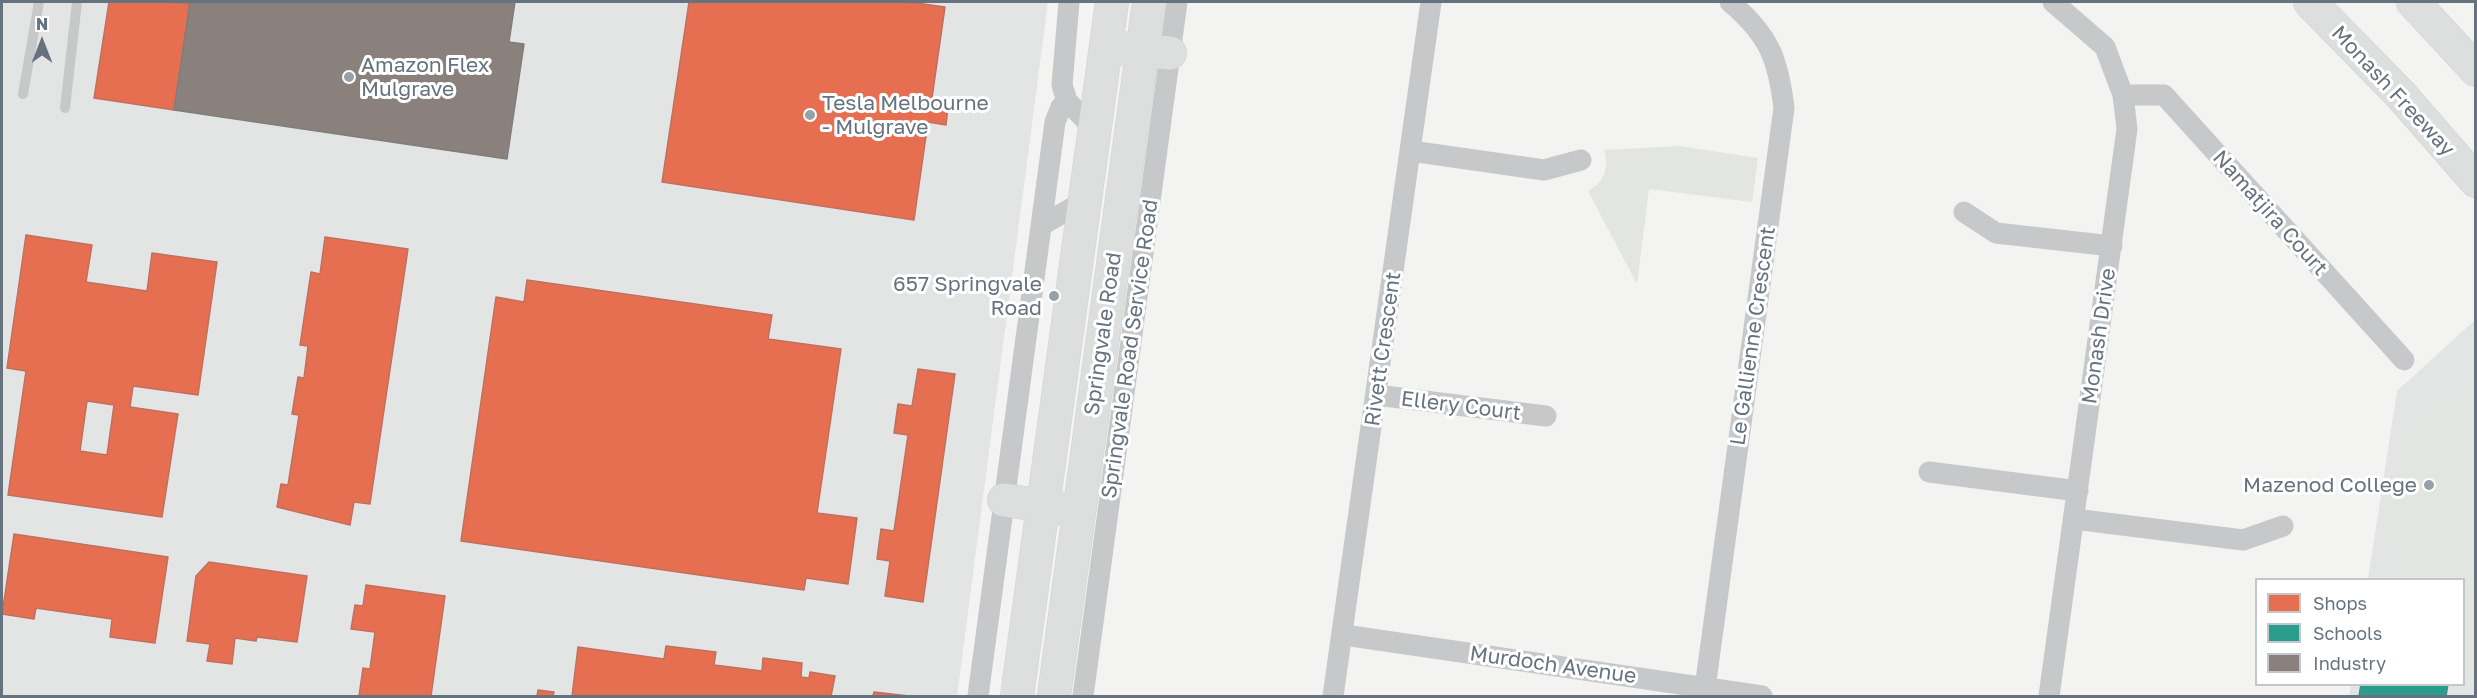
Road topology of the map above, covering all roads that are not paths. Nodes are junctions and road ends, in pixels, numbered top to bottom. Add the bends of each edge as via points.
1 (39, 2) edge
2 (77, 2) edge
3 (1070, 2) edge
4 (1112, 2) edge
5 (1149, 2) edge
6 (1178, 2) edge
7 (1431, 2) edge
8 (1730, 2) edge
9 (2053, 2) edge
10 (2310, 2) edge
11 (2413, 2) edge
12 (1106, 46) junction
13 (1156, 52) junction
14 (2475, 70) edge
15 (23, 94) dead end
16 (2123, 95) junction
17 (1067, 101) junction
18 (65, 108) dead end
19 (1095, 130) junction
20 (1412, 151) junction
21 (1581, 160) dead end
22 (2475, 181) edge
23 (1084, 201) junction
24 (1964, 212) dead end
25 (1042, 225) junction
26 (2112, 246) junction
27 (2404, 360) dead end
28 (1376, 395) junction
29 (1546, 417) dead end
30 (1929, 472) dead end
31 (2078, 491) junction
32 (1004, 500) junction
33 (1043, 506) junction
34 (1080, 511) junction
35 (2074, 519) junction
36 (2283, 526) dead end
37 (1344, 634) junction
38 (1066, 678) edge
39 (1705, 688) junction
40 (978, 696) edge
41 (1017, 696) edge
42 (1083, 696) edge
43 (1333, 696) edge
44 (1762, 696) edge
45 (2049, 696) edge

1 - 15 lane
2 - 18 lane
3 - 17 street via 1061,73
4 - 12 highway, Springvale Road
5 - 13 highway, Springvale Road
6 - 13 street, Springvale Road Service Road
7 - 20 street, Rivett Crescent
8 - 39 street, Le Gallienne Crescent via 1766,40 1780,74 1784,108
9 - 16 street, Monash Drive via 2105,47
10 - 22 highway, Monash Freeway via 2400,94
11 - 14 highway
12 - 13 highway
12 - 19 highway, Springvale Road
13 - 34 highway, Springvale Road
13 - 38 street, Springvale Road Service Road
16 - 26 street, Monash Drive via 2127,129
16 - 27 street, Namatjira Court via 2164,95
17 - 19 street
17 - 25 street via 1055,122
19 - 23 highway, Springvale Road
20 - 21 street via 1544,170
20 - 28 street, Rivett Crescent
23 - 25 street
23 - 33 highway, Springvale Road
24 - 26 street via 1996,233
25 - 32 street
26 - 31 street, Monash Drive
28 - 29 street, Ellery Court
28 - 37 street, Rivett Crescent
30 - 31 street
31 - 35 street, Monash Drive
32 - 33 highway
32 - 40 street
33 - 34 highway
33 - 41 highway, Springvale Road
34 - 38 highway, Springvale Road
35 - 36 street via 2243,540
35 - 45 street, Monash Drive
37 - 39 street, Murdoch Avenue
37 - 43 street, Rivett Crescent
38 - 42 street, Springvale Road Service Road
39 - 44 street, Murdoch Avenue

